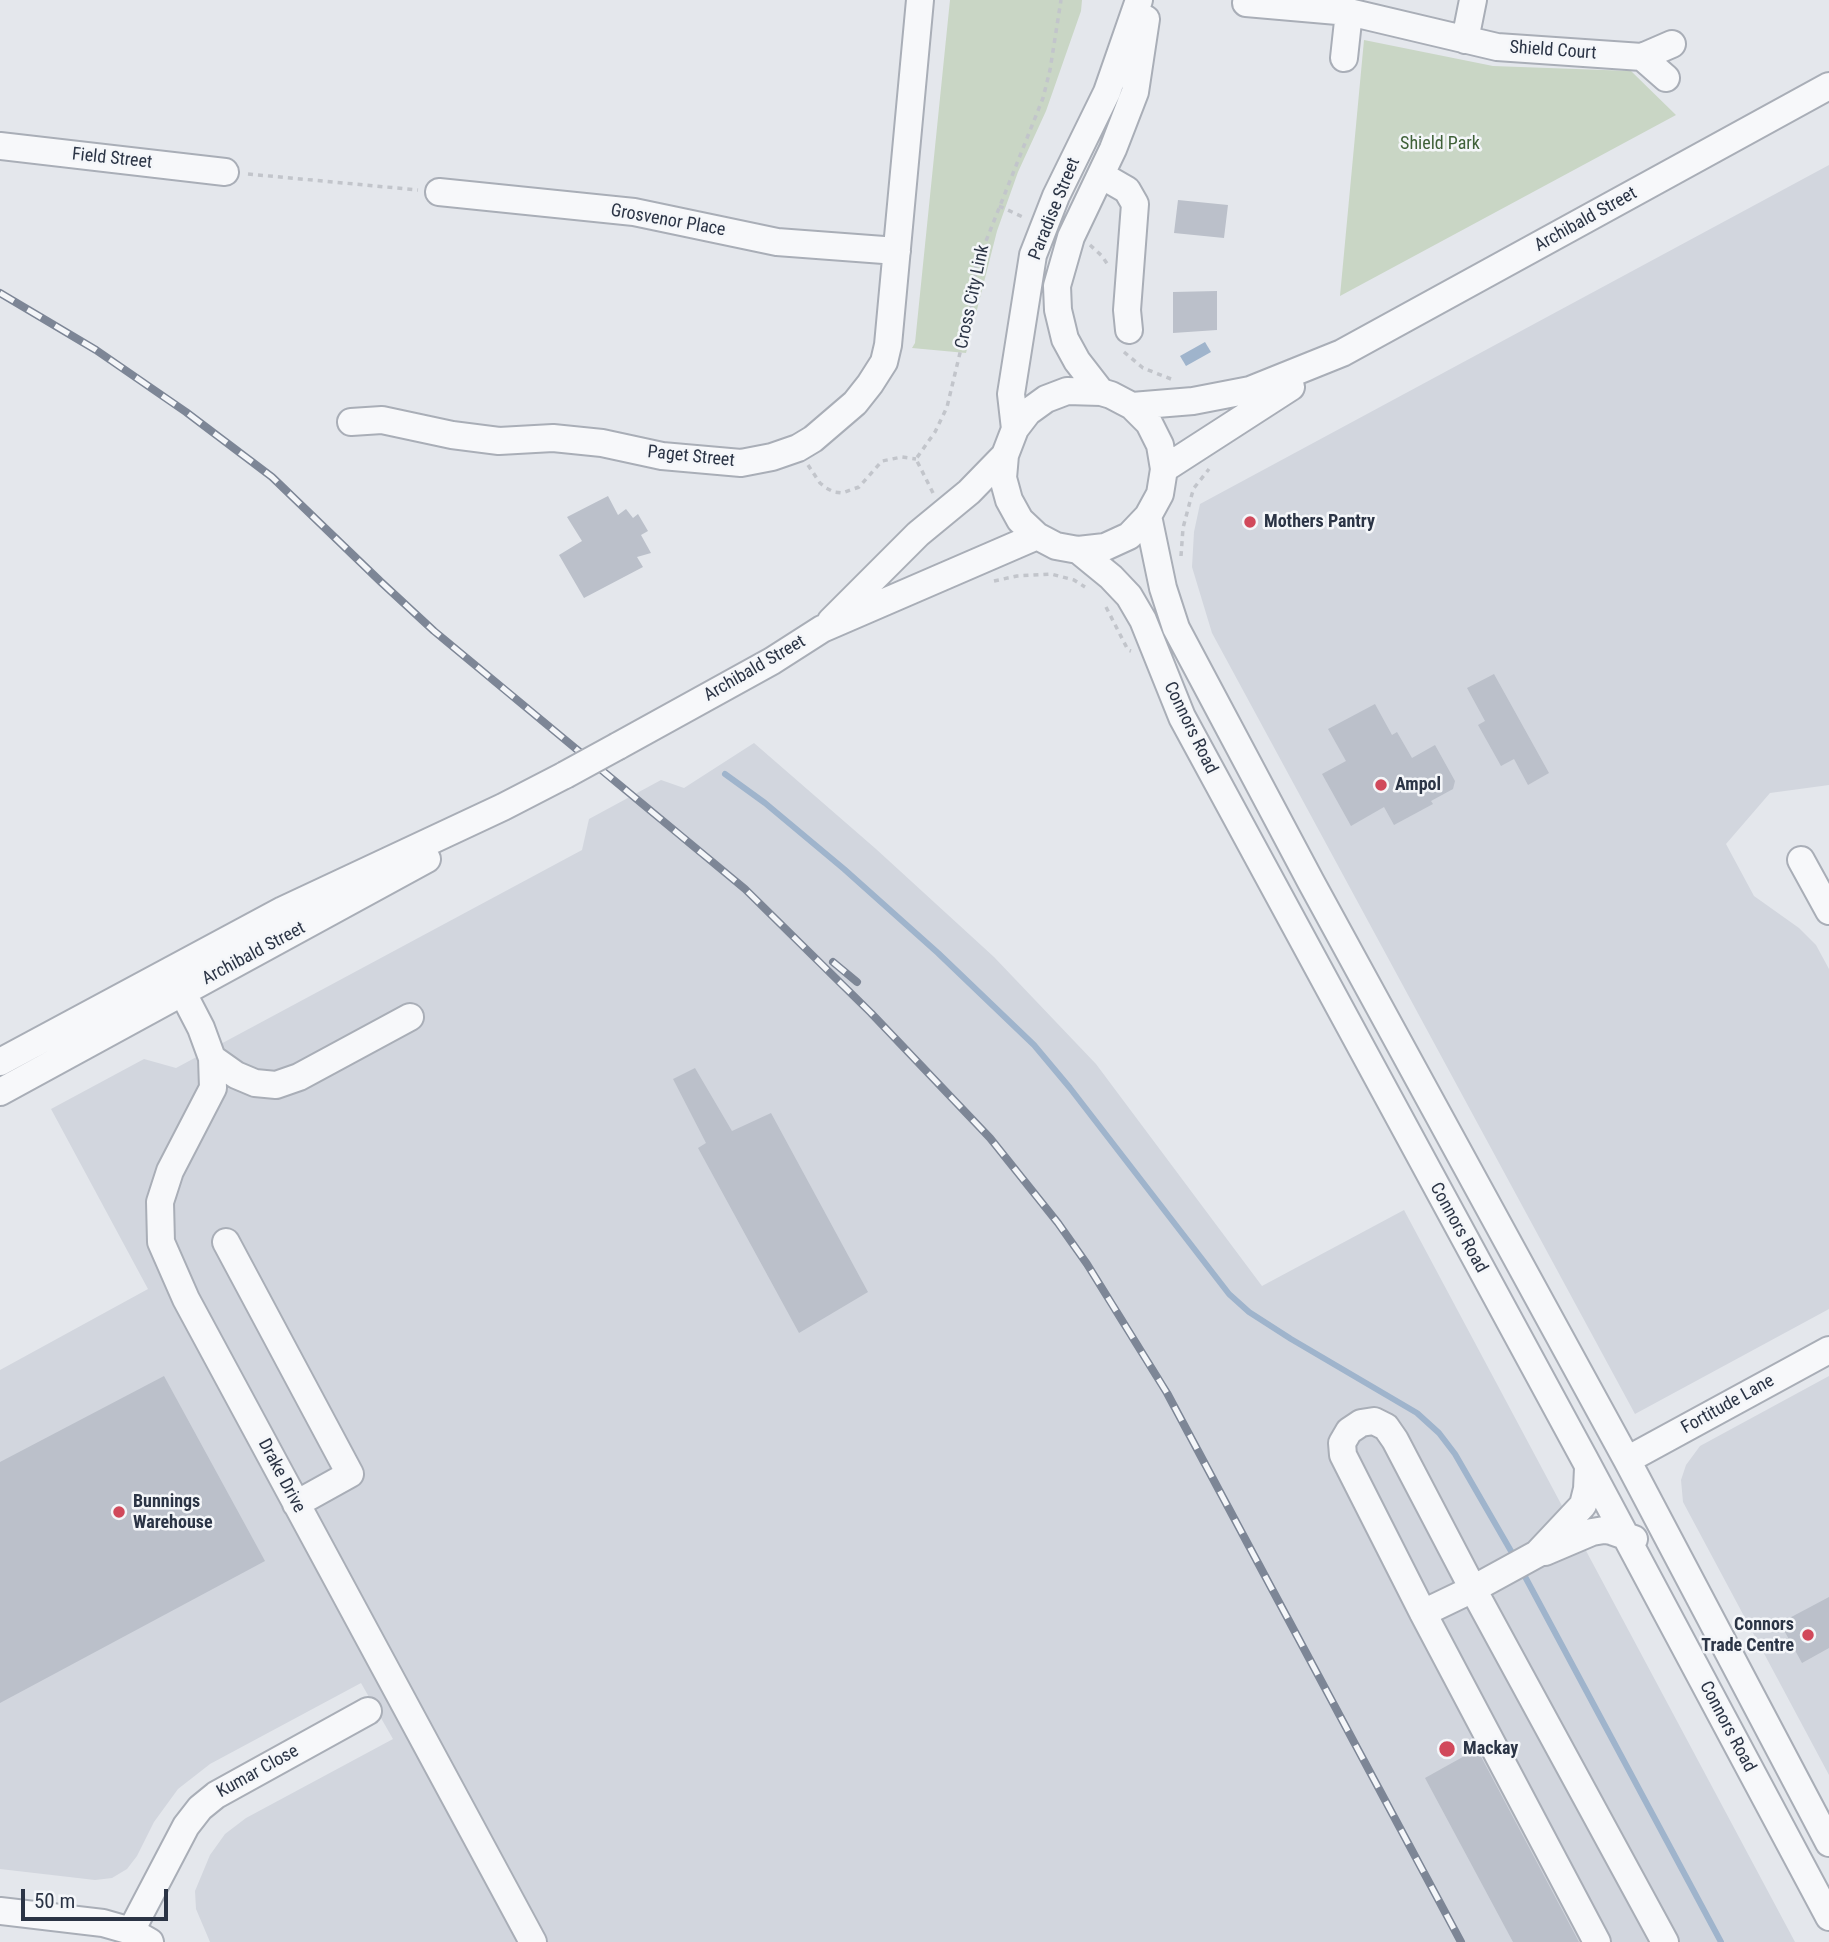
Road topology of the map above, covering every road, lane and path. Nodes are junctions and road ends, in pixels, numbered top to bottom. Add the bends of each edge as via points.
1 (920, 0) edge
2 (1061, 0) edge
3 (1139, 0) edge
4 (1147, 0) edge
5 (1473, 0) edge
6 (1245, 3) dead end
7 (1349, 12) junction
8 (1465, 40) junction
9 (1672, 44) dead end
10 (1642, 57) junction
11 (1344, 58) dead end
12 (1666, 78) dead end
13 (1829, 86) edge
14 (0, 146) edge
15 (225, 172) joint
16 (1101, 175) junction
17 (439, 192) joint
18 (999, 206) junction
19 (1032, 221) dead end
20 (897, 251) junction
21 (1129, 330) dead end
22 (1342, 353) junction
23 (1101, 392) junction
24 (1132, 406) junction
25 (351, 422) dead end
26 (1014, 429) junction
27 (798, 448) junction
28 (1004, 455) junction
29 (916, 459) junction
30 (1210, 467) dead end
31 (1164, 469) junction
32 (935, 498) dead end
33 (1148, 516) junction
34 (1037, 536) junction
35 (1077, 550) junction
36 (1181, 565) dead end
37 (994, 581) dead end
38 (1094, 595) dead end
39 (822, 629) junction
40 (1801, 860) dead end
41 (1829, 911) edge
42 (177, 981) junction
43 (410, 1017) dead end
44 (212, 1058) junction
45 (0, 1062) edge
46 (0, 1092) edge
47 (226, 1242) dead end
48 (1829, 1350) edge
49 (1627, 1460) junction
50 (1588, 1468) junction
51 (296, 1504) junction
52 (1624, 1535) junction
53 (1535, 1555) junction
54 (1473, 1589) junction
55 (1423, 1612) junction
56 (368, 1711) dead end
57 (1767, 1727) junction
58 (1827, 1842) edge
59 (0, 1911) edge
60 (1829, 1917) edge
61 (140, 1936) edge
62 (533, 1942) edge
63 (1597, 1942) edge
64 (1665, 1942) edge

1 - 20 street, Paget Street
2 - 18 path, Cross City Link via 1043,98
3 - 26 street, Paradise Street via 1107,92 1033,255 1011,394
4 - 16 street, Paradise Street via 1135,92
5 - 8 street
6 - 7 street, Shield Court
7 - 8 street, Shield Court
7 - 11 street
8 - 10 street, Shield Court via 1497,47
9 - 10 street, Shield Court
10 - 12 street
13 - 22 street, Archibald Street
14 - 15 street, Field Street
15 - 17 path
16 - 21 street, Paradise Street via 1127,190 1135,204
16 - 23 street, Paradise Street via 1071,237 1058,286 1065,339
17 - 20 street, Grosvenor Place via 634,212 778,242
18 - 19 path
18 - 29 path, Cross City Link via 976,266 947,407
20 - 27 street, Paget Street via 884,362 855,403
22 - 24 street, Archibald Street via 1250,390
22 - 31 street, Archibald Street
23 - 24 street
23 - 26 street via 1067,391 1046,399
24 - 31 street via 1149,423 1160,445
25 - 27 street, Paget Street via 382,420 499,441 553,438 602,443 662,456 741,463
26 - 28 street
27 - 29 path via 820,483 834,492 859,487 882,461
28 - 34 street via 1003,478 1009,500 1020,520
28 - 39 street, Archibald Street
29 - 32 path
30 - 36 path via 1189,502
31 - 33 street via 1160,494
33 - 35 street via 1129,536 1105,547
33 - 49 street, Connors Road via 1176,628
34 - 35 street
34 - 39 street, Archibald Street
35 - 50 street, Connors Road via 1111,576 1136,608 1194,740
37 - 38 path via 1051,574 1074,580
39 - 42 street, Archibald Street, bridge via 618,747 503,807 402,875
40 - 41 street
42 - 44 street, Drake Drive
42 - 45 street, Archibald Street
42 - 46 street, Archibald Street
43 - 44 street via 276,1085 236,1075
44 - 51 street, Drake Drive via 213,1088 170,1171 160,1202 161,1242 186,1299
47 - 51 street via 349,1474
48 - 49 street, Fortitude Lane
49 - 57 street, Connors Road
50 - 52 street, Connors Road
50 - 53 street via 1583,1505
51 - 62 street, Drake Drive
52 - 53 street via 1592,1532
52 - 57 street via 1652,1552 1703,1647
52 - 60 street, Connors Road
53 - 54 street
54 - 55 street
54 - 55 street via 1395,1440 1386,1427 1374,1421 1361,1423 1342,1443 1343,1455
54 - 64 street
55 - 63 street
56 - 61 street, Kumar Close via 200,1808 186,1826
57 - 58 street, Connors Road
59 - 61 street via 103,1923

